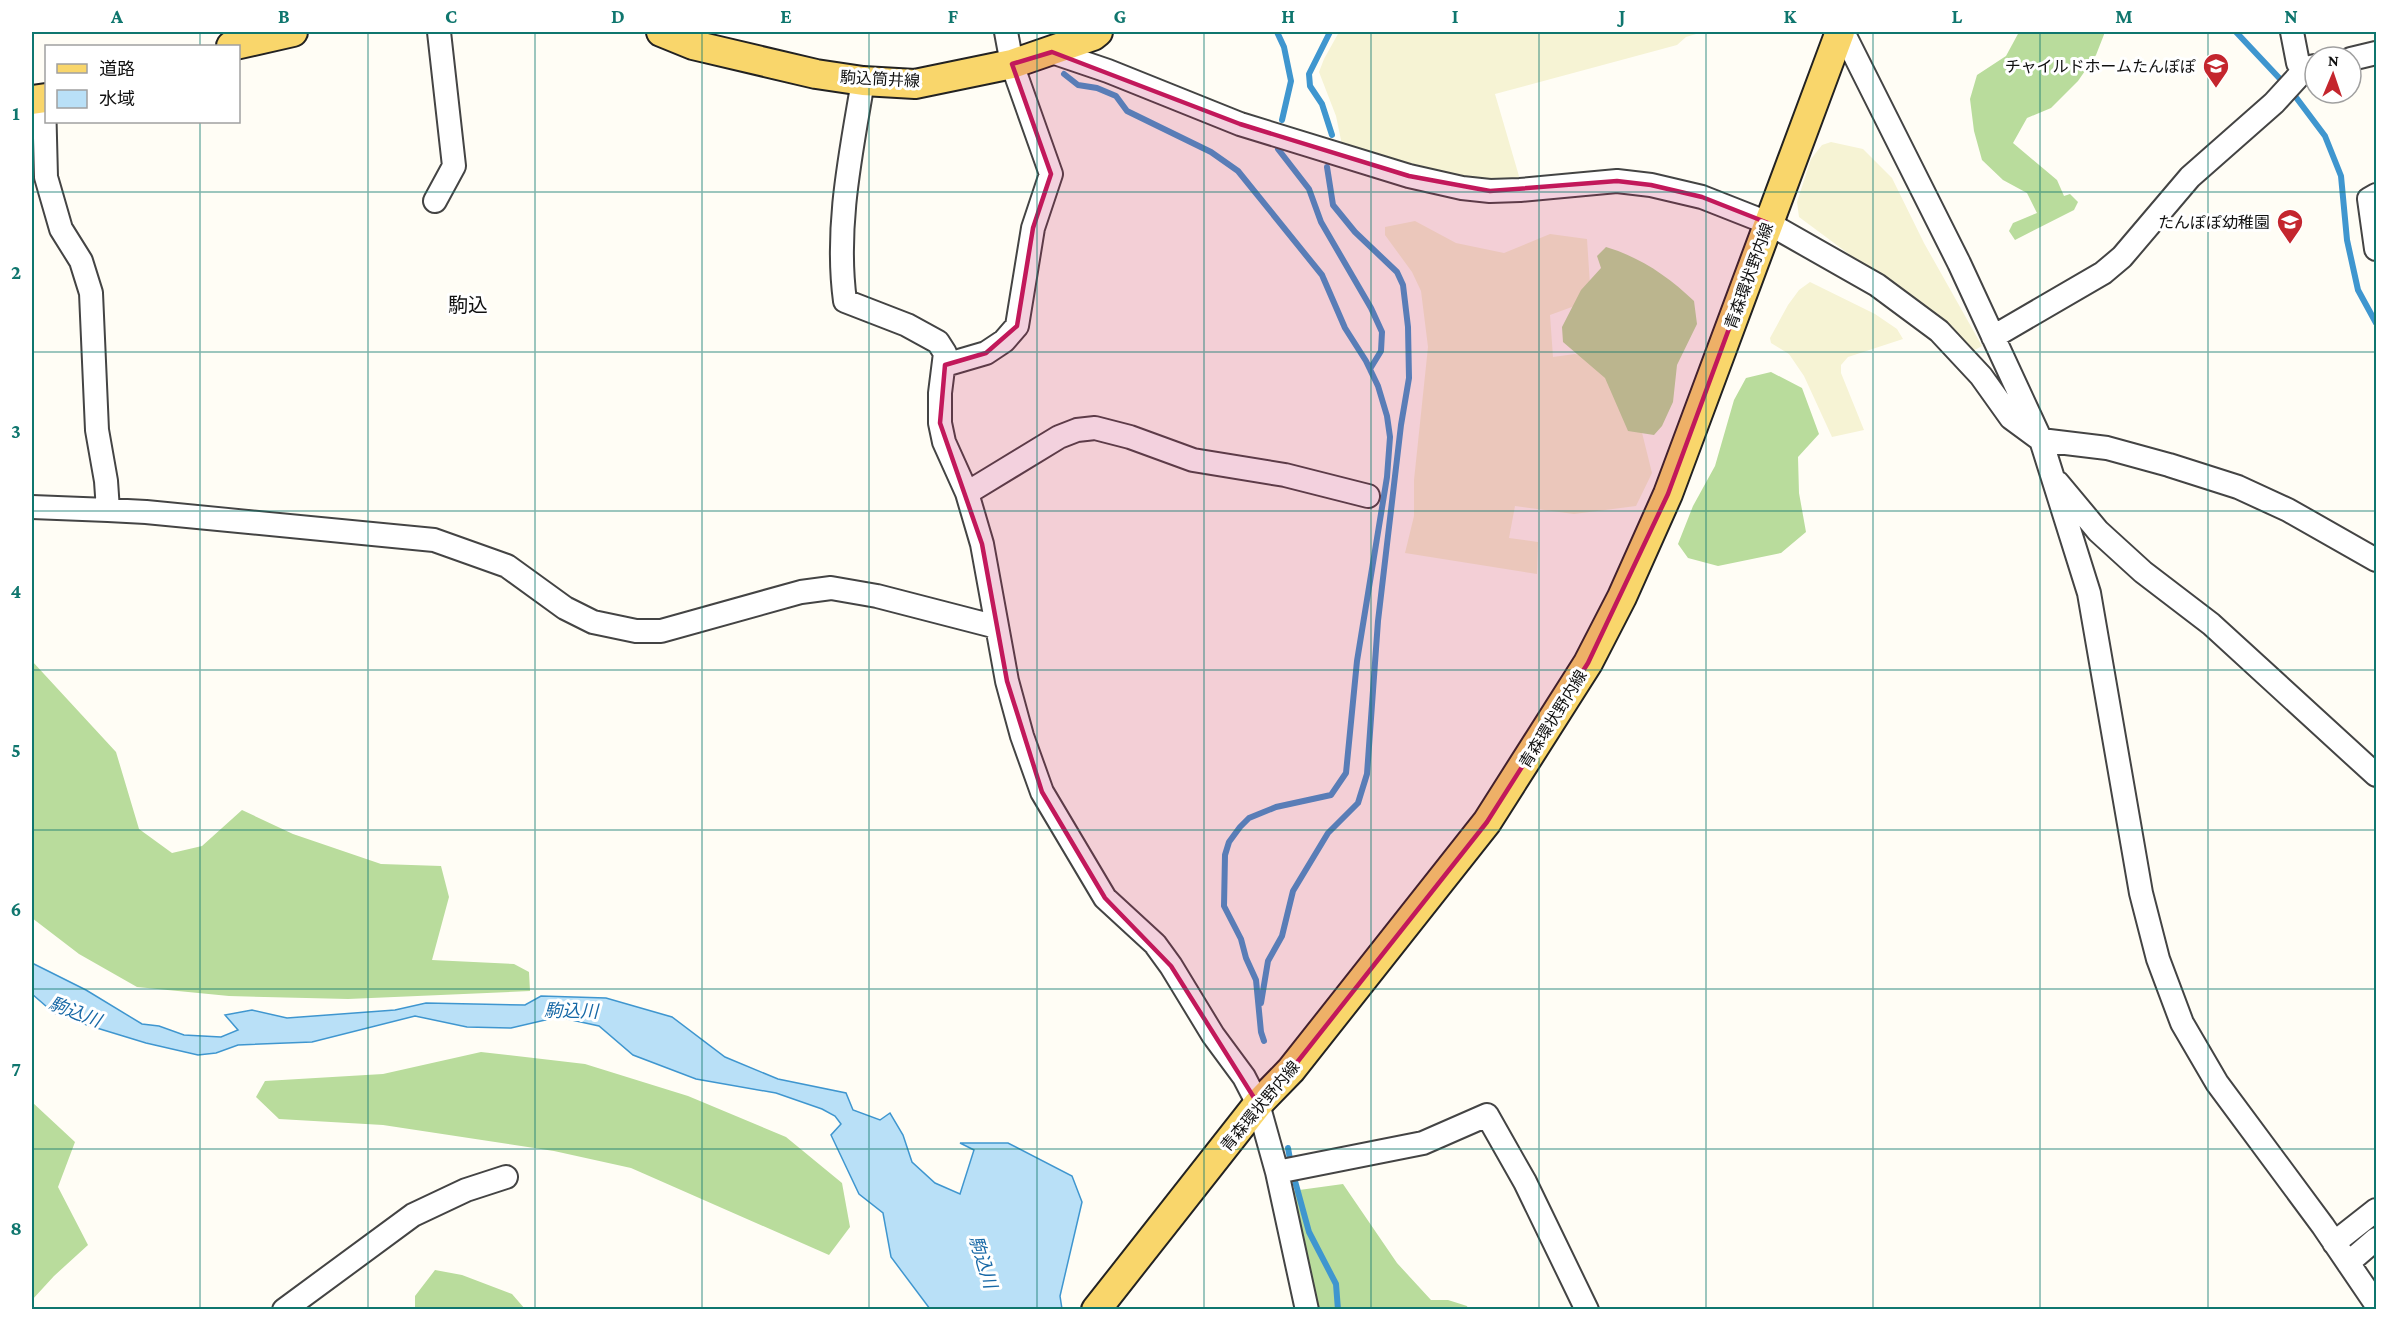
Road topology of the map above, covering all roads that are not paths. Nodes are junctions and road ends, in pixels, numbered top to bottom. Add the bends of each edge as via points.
1 (293, 32) edge
2 (439, 32) edge
3 (661, 32) edge
4 (1006, 32) edge
5 (1098, 32) edge
6 (1842, 32) edge
7 (2292, 32) edge
8 (235, 45) edge
9 (1052, 52) junction
10 (1012, 64) junction
11 (2303, 65) edge
12 (2303, 75) edge
13 (863, 81) junction
14 (41, 99) edge
15 (2376, 195) edge
16 (435, 201) dead end
17 (1768, 223) junction
18 (2376, 249) edge
19 (1994, 338) junction
20 (945, 365) junction
21 (2041, 440) junction
22 (2051, 475) junction
23 (968, 493) junction
24 (1368, 496) dead end
25 (32, 507) edge
26 (108, 510) junction
27 (2376, 560) edge
28 (997, 627) junction
29 (2376, 775) edge
30 (1258, 1104) junction
31 (1277, 1172) junction
32 (506, 1178) dead end
33 (2376, 1210) edge
34 (2376, 1239) edge
35 (2334, 1243) junction
36 (2348, 1263) junction
37 (2376, 1302) edge
38 (284, 1310) edge
39 (1096, 1310) edge
40 (1307, 1310) edge
41 (1587, 1310) edge

1 - 8 main road
2 - 16 street via 453,166
3 - 13 main road, 駒込筒井線 via 693,45
4 - 10 street
5 - 9 main road, 駒込筒井線
6 - 17 main road, 青森環状野内線
6 - 19 street
7 - 11 street via 2298,63
9 - 10 main road, 駒込筒井線
9 - 17 street via 1240,124 1409,176 1490,191 1617,182 1651,185 1701,197
10 - 13 main road, 駒込筒井線 via 915,84
10 - 20 street via 1051,174 1033,228 1017,326 986,353
12 - 19 street via 2190,177 2122,257 2103,273
13 - 20 street via 845,185 845,301 907,325 938,342 945,353
14 - 26 street via 46,177 61,229 81,261 91,293 97,430
15 - 18 street via 2369,199
17 - 21 street via 1877,285 1939,331 1981,376 2011,418
17 - 30 main road, 青森環状野内線 via 1668,494 1588,663 1487,822 1291,1070
19 - 21 street
20 - 23 street via 940,423 944,442
21 - 22 street
21 - 27 street via 2107,448 2238,487 2288,510
22 - 29 street via 2098,531 2143,572 2211,624
22 - 35 street via 2089,593 2137,872 2158,959 2182,1023 2217,1083
23 - 24 street via 1059,437 1095,428 1130,436 1192,460 1285,475
23 - 28 street
25 - 26 street
26 - 28 street via 434,540 507,566 565,608 593,622 636,631 662,631 801,592 831,588
28 - 30 street via 1007,681 1042,792 1104,898 1155,944
30 - 31 street
30 - 39 main road, 青森環状野内線
31 - 40 street
31 - 41 street via 1423,1143 1487,1115 1525,1182
32 - 38 street via 466,1190 413,1215
33 - 35 street
34 - 36 street
35 - 36 street
36 - 37 street

